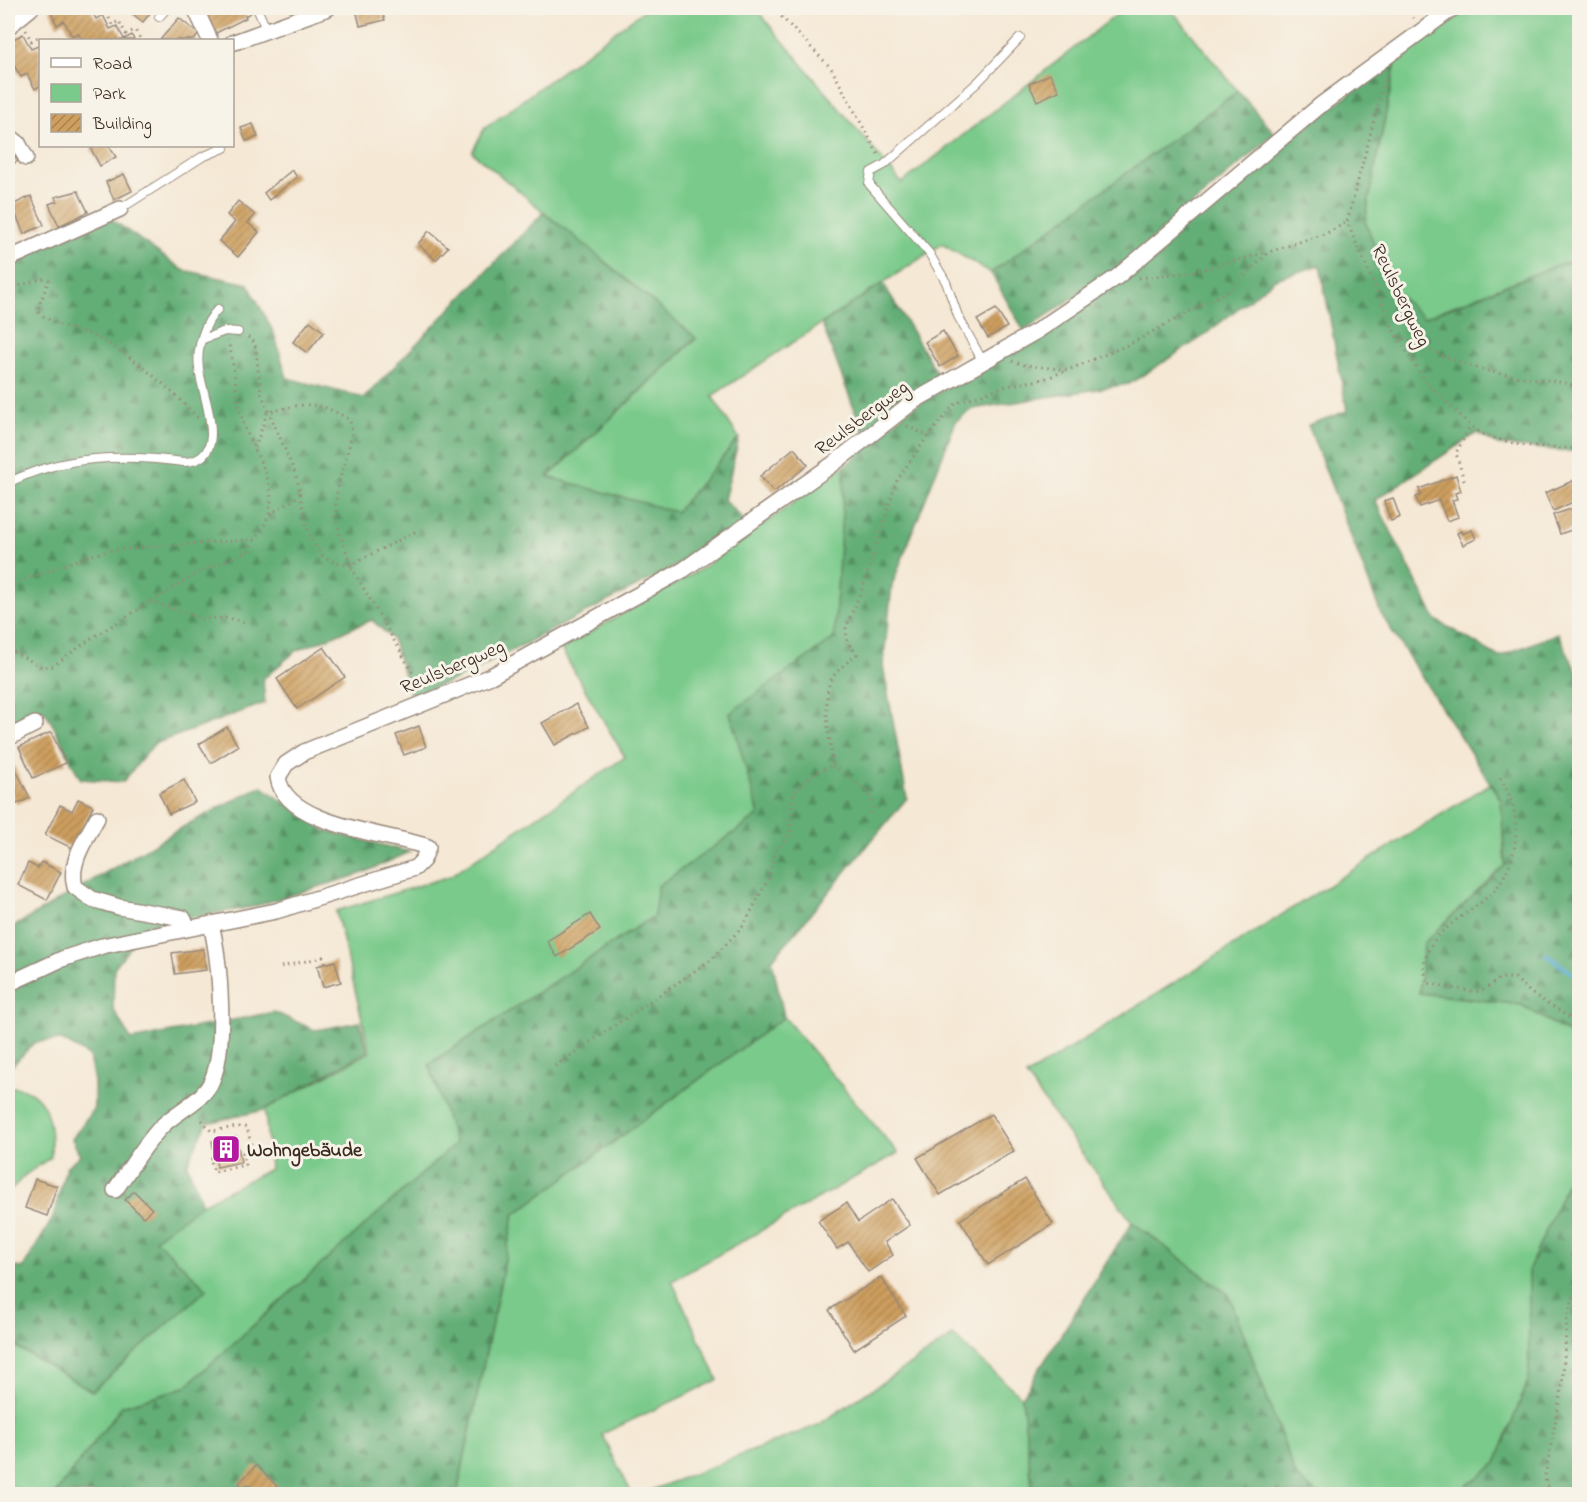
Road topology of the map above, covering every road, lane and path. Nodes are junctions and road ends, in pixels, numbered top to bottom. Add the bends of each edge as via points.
1 (95, 8) edge
2 (167, 8) edge
3 (195, 8) edge
4 (258, 8) edge
5 (328, 8) edge
6 (773, 8) edge
7 (1453, 8) edge
8 (19, 17) edge
9 (159, 17) dead end
10 (266, 29) junction
11 (1020, 38) dead end
12 (39, 39) edge
13 (140, 39) edge
14 (210, 39) edge
15 (234, 42) edge
16 (1391, 52) junction
17 (8, 135) edge
18 (224, 148) dead end
19 (26, 158) dead end
20 (884, 165) junction
21 (120, 209) joint
22 (1347, 222) junction
23 (1269, 252) junction
24 (8, 259) edge
25 (1117, 278) junction
26 (8, 289) edge
27 (218, 309) dead end
28 (225, 331) junction
29 (238, 332) joint
30 (1396, 335) junction
31 (203, 339) junction
32 (988, 357) junction
33 (1068, 370) junction
34 (1580, 387) edge
35 (267, 413) junction
36 (892, 418) junction
37 (210, 426) junction
38 (1471, 426) junction
39 (928, 436) junction
40 (255, 448) junction
41 (1580, 449) edge
42 (1464, 480) dead end
43 (8, 483) edge
44 (300, 492) junction
45 (270, 514) junction
46 (417, 531) dead end
47 (255, 539) junction
48 (350, 565) junction
49 (8, 586) edge
50 (150, 601) junction
51 (245, 622) dead end
52 (8, 649) edge
53 (424, 701) junction
54 (35, 724) dead end
55 (8, 738) edge
56 (833, 765) junction
57 (1500, 778) dead end
58 (97, 818) dead end
59 (870, 818) dead end
60 (211, 924) junction
61 (188, 927) junction
62 (326, 964) dead end
63 (281, 967) dead end
64 (8, 984) edge
65 (1580, 1024) edge
66 (555, 1066) dead end
67 (202, 1120) dead end
68 (216, 1157) dead end
69 (116, 1190) dead end
70 (1580, 1271) edge
71 (1557, 1494) edge

1 - 13 path via 98,14 106,10 112,25 118,21 126,34 135,30
2 - 9 lane
3 - 14 street
4 - 10 lane
5 - 10 street
6 - 20 path via 831,68
7 - 16 street, Reulsbergweg
8 - 12 path via 31,41
10 - 15 street
11 - 20 lane via 977,83
16 - 22 path
16 - 25 street, Reulsbergweg via 1323,104
17 - 19 street
18 - 21 lane via 202,157
20 - 32 lane via 871,172 869,184 929,253 946,282 958,316
21 - 24 street
22 - 23 path via 1327,233
22 - 30 path, Reulsbergweg
23 - 25 path via 1196,271 1148,279
23 - 33 path via 1231,289 1130,344
25 - 32 street, Reulsbergweg via 1037,331
26 - 37 path via 49,280 37,311 116,348
27 - 31 lane via 207,320
28 - 29 lane
28 - 31 lane
28 - 40 path via 242,420
29 - 35 path via 255,343
30 - 34 path via 1440,355 1500,374
30 - 38 path, Reulsbergweg via 1426,382
31 - 37 lane via 198,352 199,368
32 - 33 path
32 - 36 street, Reulsbergweg
33 - 39 path via 956,403
35 - 40 path
35 - 44 path
35 - 48 path via 304,404 328,407 350,420 352,432 335,512
36 - 39 path
36 - 53 street, Reulsbergweg via 683,570 491,676
37 - 43 lane via 210,448 192,462 112,457 50,467
38 - 41 path, Reulsbergweg via 1509,444
38 - 42 path via 1456,453
39 - 56 path via 897,480 846,627 847,642 857,654 829,684
40 - 45 path via 273,498
44 - 45 path
44 - 48 path via 315,546 334,563
45 - 47 path
46 - 48 path
47 - 49 path via 112,550
47 - 50 path via 248,551 199,572
48 - 53 path via 413,673
50 - 51 path via 203,619
50 - 52 path via 53,666 36,665
53 - 60 street, Reulsbergweg via 304,752 286,764 278,777 283,790 303,808 343,827 428,847 423,860 415,868 344,891 276,911
54 - 55 street
56 - 59 path via 868,792 873,803
56 - 66 path via 813,774 793,793 790,834 775,852 768,879 744,925 711,960
57 - 65 path via 1511,797 1518,826 1509,867 1497,887 1448,926 1434,943 1423,966 1428,983 1474,992 1500,978 1515,978 1531,993
58 - 61 street via 76,859 75,887 92,899 119,907 183,918
60 - 61 street, Reulsbergweg
60 - 69 street via 219,1011 218,1054 212,1080 160,1128
61 - 64 street, Reulsbergweg via 102,946
62 - 63 path via 323,957
67 - 68 path via 212,1131 248,1128 253,1151 243,1153 245,1165 214,1172 210,1158
70 - 71 path via 1567,1320 1562,1387 1545,1476 1546,1485

